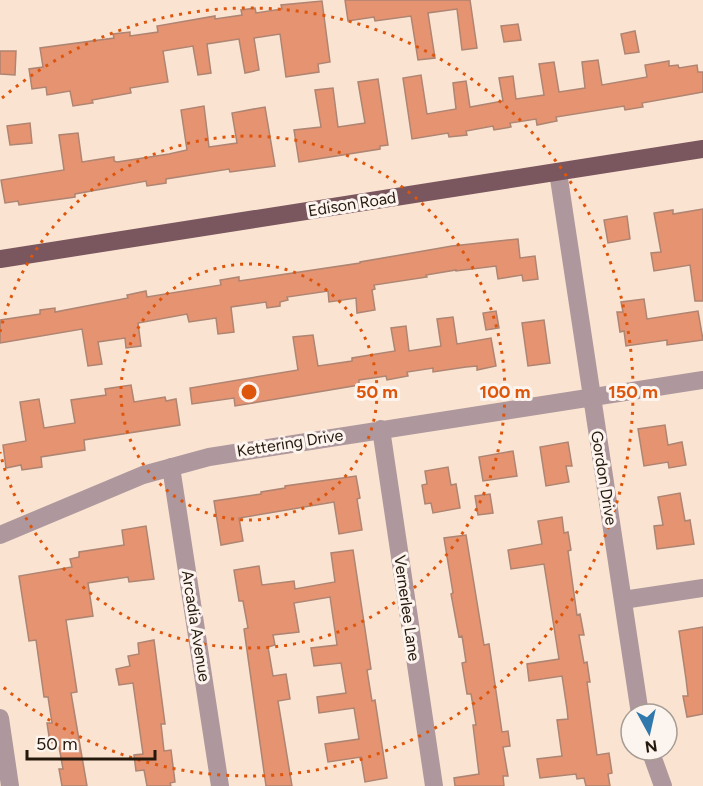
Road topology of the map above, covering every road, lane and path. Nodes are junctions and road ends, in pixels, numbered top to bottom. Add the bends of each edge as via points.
1 (703, 148) edge
2 (558, 171) junction
3 (0, 259) edge
4 (703, 380) edge
5 (592, 396) junction
6 (381, 429) junction
7 (171, 467) junction
8 (0, 535) edge
9 (703, 588) edge
10 (623, 600) junction
11 (638, 702) edge
12 (0, 718) edge
13 (654, 762) edge
14 (10, 786) edge
15 (220, 786) edge
16 (434, 786) edge
17 (663, 786) edge

1 - 2 main road, Edison Road
2 - 3 main road, Edison Road
2 - 5 street, Gordon Drive
4 - 5 street, Kettering Drive
5 - 6 street, Kettering Drive
5 - 10 street, Gordon Drive
6 - 7 street, Kettering Drive via 227,453
6 - 16 street, Vernerlee Lane
7 - 8 street, Kettering Drive
7 - 15 street, Arcadia Avenue
9 - 10 street
10 - 11 street, Gordon Drive
12 - 14 street
13 - 17 street

